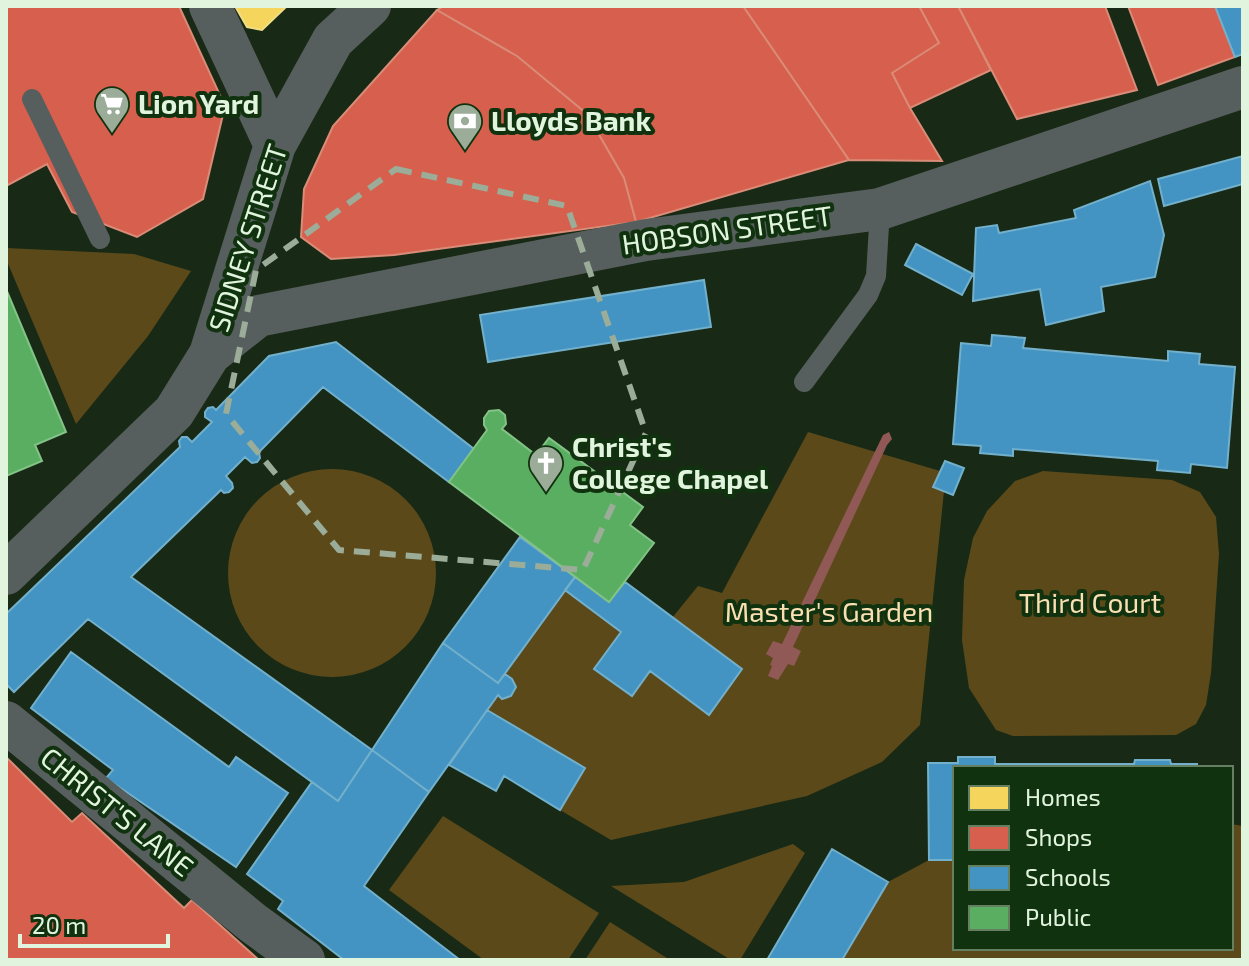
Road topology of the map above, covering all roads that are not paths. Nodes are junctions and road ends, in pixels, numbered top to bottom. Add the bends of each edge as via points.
1 (210, 6) edge
2 (370, 6) edge
3 (1243, 87) edge
4 (32, 99) dead end
5 (275, 145) junction
6 (880, 209) junction
7 (100, 239) dead end
8 (210, 354) junction
9 (804, 382) dead end
10 (6, 574) edge
11 (6, 722) edge
12 (304, 960) edge

1 - 5 street
2 - 5 street, SIDNEY STREET via 333,40
3 - 6 street, HOBSON STREET
4 - 7 lane
5 - 8 street, SIDNEY STREET
6 - 8 street, HOBSON STREET via 646,240 258,316
6 - 9 lane via 876,276 868,295
8 - 10 street via 174,412
11 - 12 street, CHRIST'S LANE

